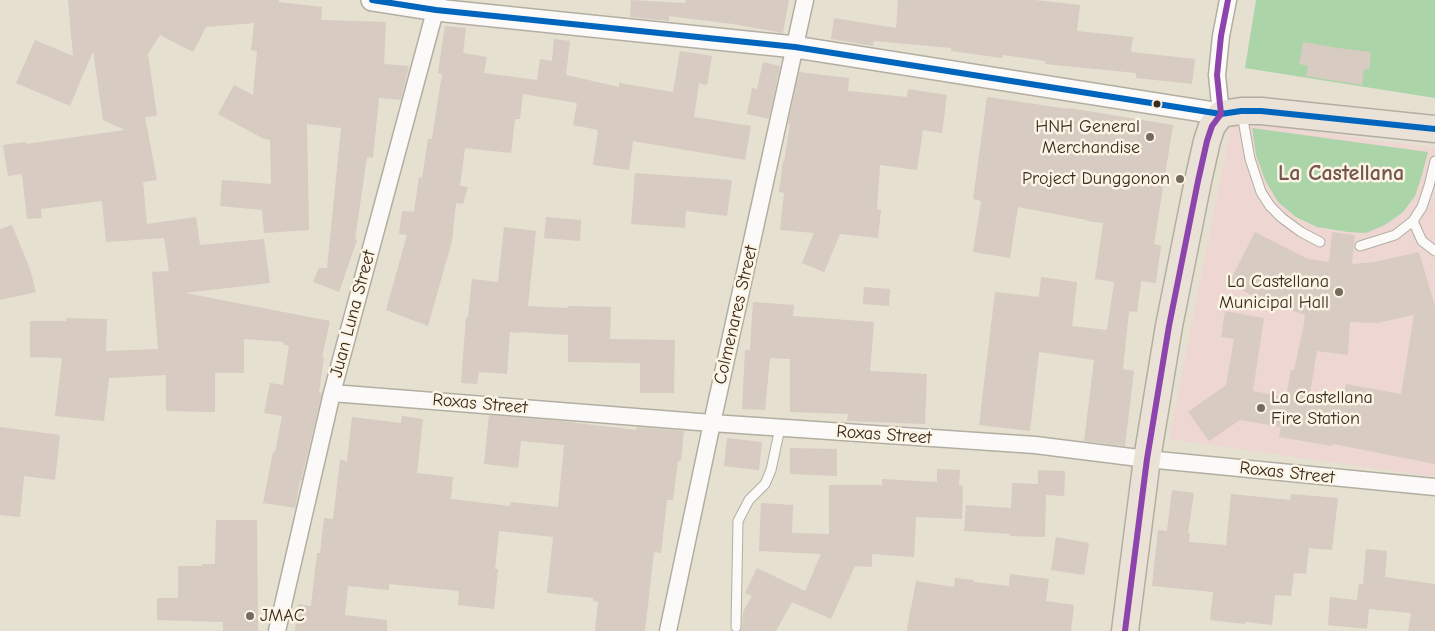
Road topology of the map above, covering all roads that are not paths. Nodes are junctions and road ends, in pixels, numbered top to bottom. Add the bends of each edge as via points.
1 (372, 0) edge
2 (806, 0) edge
3 (1228, 0) edge
4 (437, 5) edge
5 (795, 47) junction
6 (1231, 113) junction
7 (1435, 129) edge
8 (1435, 161) edge
9 (1413, 221) junction
10 (1320, 242) dead end
11 (1360, 246) dead end
12 (1435, 251) edge
13 (332, 392) junction
14 (712, 423) junction
15 (780, 428) junction
16 (1147, 459) junction
17 (1435, 487) edge
18 (736, 627) dead end
19 (277, 631) edge
20 (668, 631) edge
21 (1125, 631) edge

1 - 4 street
2 - 5 street, Colmenares Street
3 - 6 street via 1217,75
4 - 5 street
4 - 13 street, Juan Luna Street
5 - 6 street
5 - 14 street, Colmenares Street
6 - 7 main road via 1262,110
6 - 10 lane via 1261,192 1270,206 1300,232
6 - 16 main road via 1212,126 1207,141
8 - 9 lane via 1422,207
9 - 11 lane via 1395,235
9 - 12 lane via 1422,241
13 - 14 street, Roxas Street
13 - 19 street, Juan Luna Street
14 - 15 street, Roxas Street
14 - 20 street, Colmenares Street
15 - 16 street, Roxas Street via 1035,445
15 - 18 lane via 765,484 749,500 738,521
16 - 17 street, Roxas Street
16 - 21 main road

